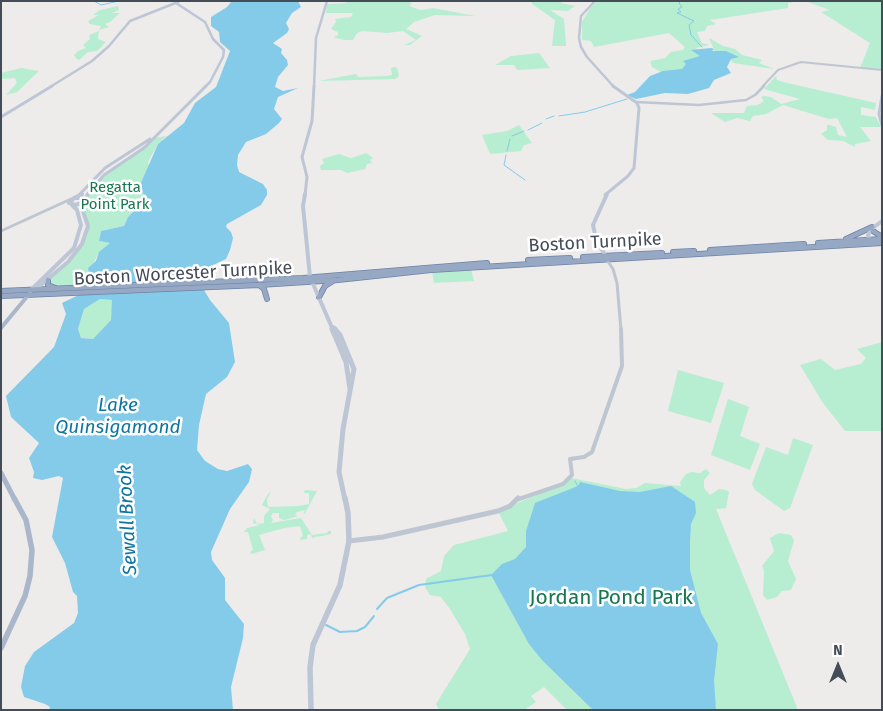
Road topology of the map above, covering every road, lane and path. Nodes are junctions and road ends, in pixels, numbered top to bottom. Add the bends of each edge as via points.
1 (327, 1) edge
2 (595, 1) edge
3 (179, 2) edge
4 (882, 70) edge
5 (882, 96) edge
6 (636, 102) junction
7 (1, 118) edge
8 (882, 125) edge
9 (154, 138) junction
10 (92, 181) junction
11 (98, 181) junction
12 (72, 199) junction
13 (86, 200) junction
14 (71, 205) junction
15 (51, 209) junction
16 (882, 221) edge
17 (874, 228) junction
18 (1, 231) edge
19 (857, 236) junction
20 (882, 238) edge
21 (836, 242) junction
22 (869, 242) junction
23 (882, 243) edge
24 (606, 258) junction
25 (311, 279) junction
26 (48, 280) junction
27 (338, 280) junction
28 (259, 285) junction
29 (1, 291) edge
30 (32, 291) junction
31 (56, 291) junction
32 (1, 296) edge
33 (319, 297) junction
34 (267, 299) dead end
35 (1, 328) edge
36 (623, 361) joint
37 (1, 473) edge
38 (349, 541) junction
39 (1, 648) edge
40 (311, 710) edge

1 - 25 main road via 316,35 312,121 302,157 307,175 303,206
2 - 6 main road via 581,16 581,45 587,58 613,86
3 - 7 main road via 130,21 92,60
3 - 9 main road via 205,22 224,53 209,84
4 - 6 street via 804,62 780,69 746,100 699,105
5 - 8 main road via 879,115
6 - 24 main road via 639,110 634,167 604,196 593,224 596,239
9 - 10 main road via 105,168
9 - 11 main road
10 - 11 street
10 - 12 main road
11 - 13 main road
12 - 13 main road
12 - 14 main road
12 - 15 street
13 - 14 main road
13 - 26 main road via 82,208 88,223 84,241 71,259
14 - 15 street
14 - 30 main road via 77,210 80,225 74,248
15 - 18 street
16 - 17 main road
17 - 19 highway
17 - 20 highway
17 - 22 main road
19 - 21 highway
19 - 22 highway
20 - 22 highway, Boston Turnpike
21 - 22 highway, Boston Turnpike
21 - 24 highway, Boston Turnpike
22 - 23 highway, Boston Turnpike
22 - 24 highway, Boston Turnpike
24 - 25 highway, Boston Turnpike via 432,266
24 - 27 highway, Boston Turnpike via 424,270
24 - 36 street via 616,281
25 - 27 highway, Boston Turnpike
25 - 28 highway, Boston Worcester Turnpike
25 - 31 highway, Boston Worcester Turnpike
25 - 33 main road
26 - 30 main road
26 - 31 highway via 48,285
27 - 33 highway via 325,286
28 - 31 highway, Boston Worcester Turnpike
28 - 34 highway
29 - 30 highway
30 - 31 highway
30 - 31 highway
30 - 32 highway
30 - 35 main road
33 - 38 main road via 346,365 350,389 339,472 348,513
36 - 38 street via 595,447 584,457 570,459 571,478 563,484 518,498 498,511 383,537
37 - 39 main road via 26,520 32,550 27,589
38 - 40 main road via 339,586 313,645

